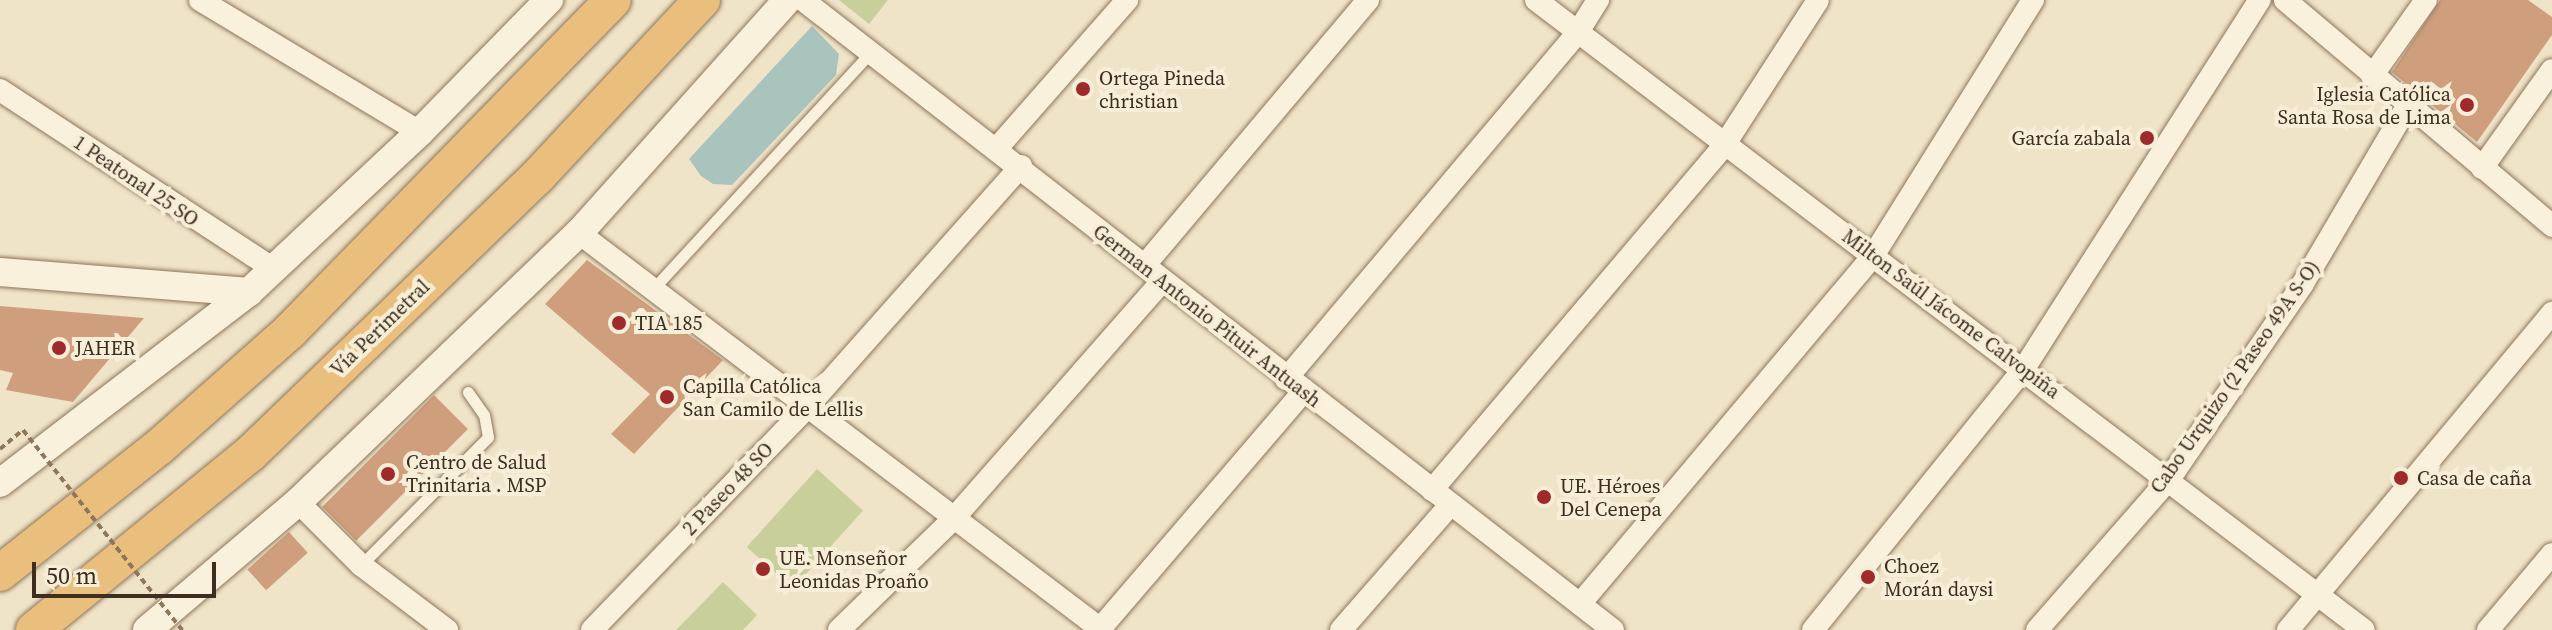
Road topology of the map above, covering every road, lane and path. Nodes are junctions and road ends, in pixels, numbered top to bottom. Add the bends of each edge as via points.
1 (200, 0) edge
2 (549, 0) edge
3 (613, 0) edge
4 (702, 0) edge
5 (787, 0) edge
6 (803, 0) edge
7 (1127, 0) edge
8 (1368, 0) edge
9 (1536, 0) edge
10 (1598, 0) edge
11 (1818, 0) edge
12 (2033, 0) edge
13 (2260, 0) edge
14 (2285, 0) edge
15 (2426, 0) edge
16 (1578, 32) junction
17 (872, 51) junction
18 (2552, 70) edge
19 (2372, 76) junction
20 (0, 90) edge
21 (2408, 105) junction
22 (420, 132) junction
23 (1725, 144) junction
24 (998, 147) junction
25 (1021, 166) junction
26 (2482, 168) junction
27 (2552, 226) edge
28 (579, 233) junction
29 (1873, 256) junction
30 (1144, 266) junction
31 (274, 269) junction
32 (0, 272) edge
33 (1162, 281) junction
34 (653, 289) junction
35 (249, 292) junction
36 (2552, 313) edge
37 (2023, 370) junction
38 (1294, 386) junction
39 (468, 392) dead end
40 (808, 406) junction
41 (0, 449) edge
42 (2170, 478) junction
43 (0, 483) edge
44 (1432, 490) junction
45 (298, 502) junction
46 (1451, 504) junction
47 (955, 517) junction
48 (2552, 554) edge
49 (8, 564) edge
50 (361, 565) junction
51 (2319, 595) junction
52 (1580, 604) junction
53 (1600, 627) edge
54 (1100, 629) edge
55 (34, 630) edge
56 (147, 630) edge
57 (182, 630) edge
58 (447, 630) edge
59 (592, 630) edge
60 (839, 630) edge
61 (1341, 630) edge
62 (1813, 630) edge
63 (2037, 630) edge
64 (2288, 630) edge
65 (2364, 630) edge
66 (2488, 630) edge

1 - 22 street
2 - 22 street
3 - 49 highway via 290,331 159,447
4 - 55 highway, Vía Perimetral via 537,177 250,454
5 - 28 street
6 - 17 street, German Antonio Pituir Antuash
7 - 24 street
8 - 30 street
9 - 16 street, Milton Saúl Jácome Calvopiña
10 - 16 street
11 - 23 street
12 - 29 street
13 - 37 street
14 - 19 street
15 - 19 street
16 - 23 street, Milton Saúl Jácome Calvopiña
16 - 38 street
17 - 24 street, German Antonio Pituir Antuash
17 - 34 lane
18 - 26 street
19 - 21 street
20 - 31 street, 1 Peatonal 25 SO
21 - 26 street
21 - 42 street, Cabo Urquizo (2 Paseo 49A S-O) via 2302,285
22 - 31 street
23 - 29 street, Milton Saúl Jácome Calvopiña
23 - 44 street
24 - 25 street, German Antonio Pituir Antuash
25 - 30 street, German Antonio Pituir Antuash
25 - 40 street, 2 Paseo 48 SO
26 - 27 street
28 - 34 street
28 - 45 street
29 - 37 street, Milton Saúl Jácome Calvopiña
29 - 52 street
30 - 33 street, German Antonio Pituir Antuash
31 - 35 street
32 - 35 street
33 - 38 street, German Antonio Pituir Antuash
33 - 47 street
34 - 40 street
35 - 43 street
36 - 51 street
37 - 42 street, Milton Saúl Jácome Calvopiña
37 - 62 street
38 - 44 street, German Antonio Pituir Antuash
38 - 54 street
39 - 50 lane via 484,415 488,437
40 - 47 street
40 - 59 street, 2 Paseo 48 SO
41 - 57 path, bridge via 23,430
42 - 51 street, Milton Saúl Jácome Calvopiña
42 - 63 street, Cabo Urquizo (2 Paseo 49A S-O)
44 - 46 street, German Antonio Pituir Antuash
45 - 50 street
45 - 56 street
46 - 52 street, German Antonio Pituir Antuash
46 - 61 street
47 - 54 street
47 - 60 street
48 - 66 street
50 - 58 street
51 - 64 street
51 - 65 street, Milton Saúl Jácome Calvopiña
52 - 53 street, German Antonio Pituir Antuash

